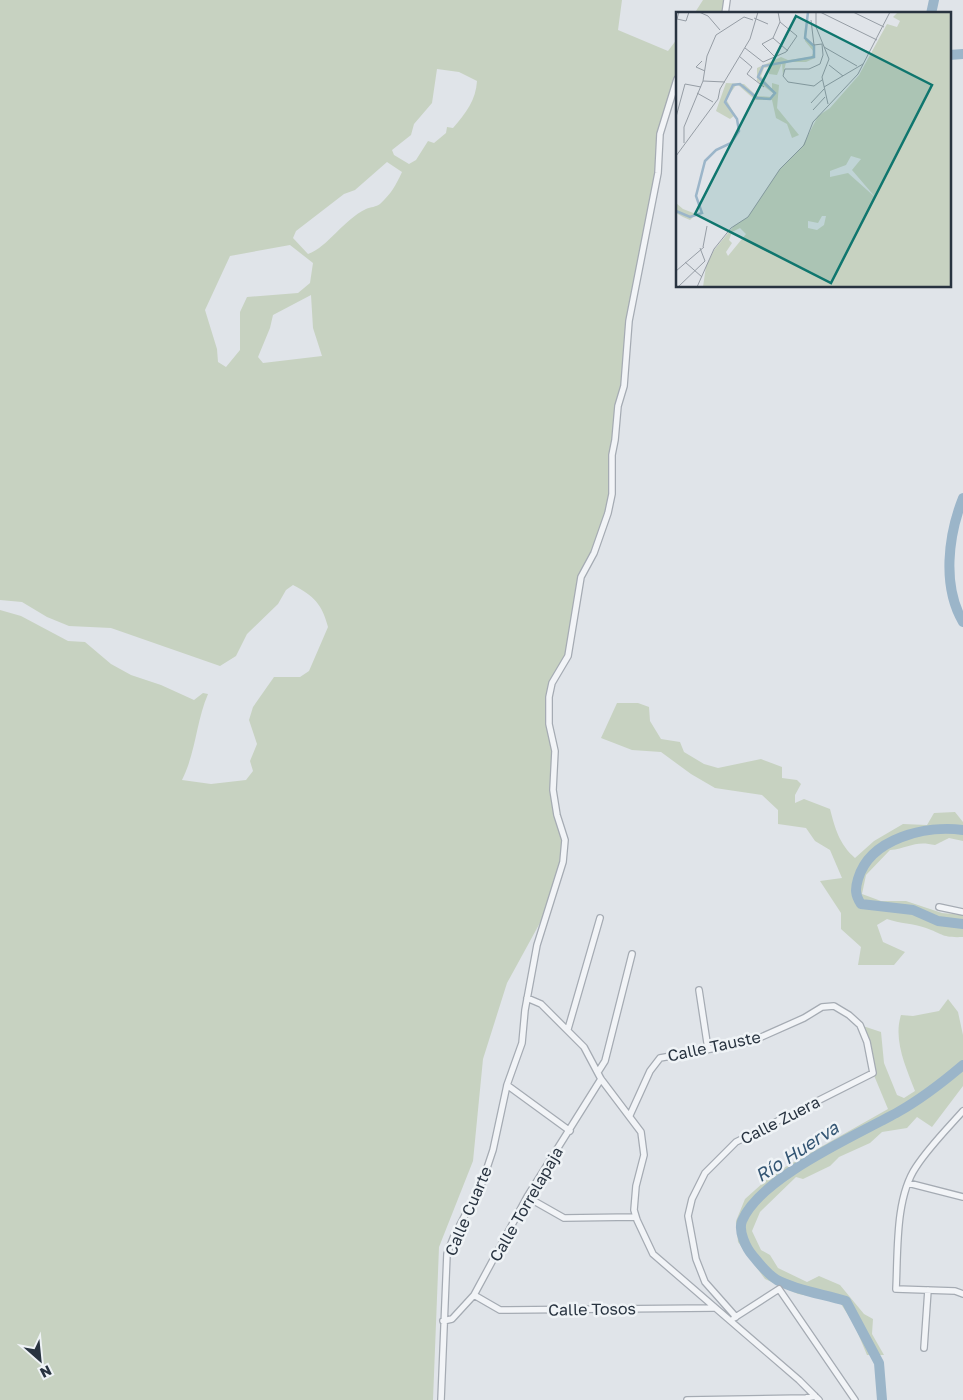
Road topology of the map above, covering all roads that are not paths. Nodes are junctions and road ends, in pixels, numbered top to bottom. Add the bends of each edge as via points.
1 (676, 82) edge
2 (939, 907) dead end
3 (963, 912) edge
4 (600, 918) dead end
5 (632, 954) dead end
6 (699, 990) dead end
7 (527, 998) junction
8 (568, 1029) junction
9 (708, 1048) junction
10 (598, 1072) junction
11 (873, 1073) joint
12 (601, 1079) junction
13 (507, 1086) junction
14 (963, 1111) edge
15 (630, 1115) junction
16 (570, 1131) junction
17 (908, 1183) junction
18 (527, 1197) junction
19 (963, 1197) edge
20 (635, 1217) junction
21 (928, 1290) junction
22 (963, 1294) edge
23 (474, 1295) junction
24 (706, 1300) junction
25 (706, 1308) junction
26 (714, 1308) junction
27 (733, 1319) junction
28 (443, 1321) junction
29 (924, 1348) dead end
30 (817, 1398) edge
31 (441, 1400) edge
32 (688, 1400) edge
33 (855, 1400) edge

1 - 7 street, Calle Cuarte via 660,134 658,172 629,321 624,386 612,455 612,494 594,553 581,577 568,656 552,683 549,724 555,751 553,790 566,840 553,899 537,946
2 - 3 street
4 - 8 street
5 - 10 street via 605,1061
6 - 9 street
7 - 8 street via 539,1002
7 - 13 street, Calle Cuarte via 522,1043
8 - 10 street via 587,1051
9 - 11 street, Calle Tauste via 750,1042 822,1007 834,1006 860,1025 868,1042
9 - 15 street, Calle Tauste via 660,1058 650,1071
10 - 12 street
11 - 27 street, Calle Zuera via 736,1142 706,1172 692,1199 688,1216 704,1282
12 - 15 street
12 - 16 street, Calle Torrelapaja
13 - 16 street
13 - 28 street, Calle Cuarte via 482,1183 447,1254
14 - 17 street via 915,1168
15 - 20 street via 641,1132 645,1150 635,1194
16 - 18 street, Calle Torrelapaja
17 - 19 street
17 - 21 street via 902,1199 896,1289
18 - 20 street via 561,1218
18 - 23 street, Calle Torrelapaja
20 - 24 street via 653,1254
21 - 22 street
21 - 29 street
23 - 25 street, Calle Tosos via 500,1310
23 - 28 street, Calle Torrelapaja via 452,1319
24 - 25 street
24 - 26 street
25 - 26 street, Calle Tosos
26 - 27 street
27 - 30 street
27 - 33 street via 779,1289
28 - 31 street, Calle Cuarte
30 - 32 street

